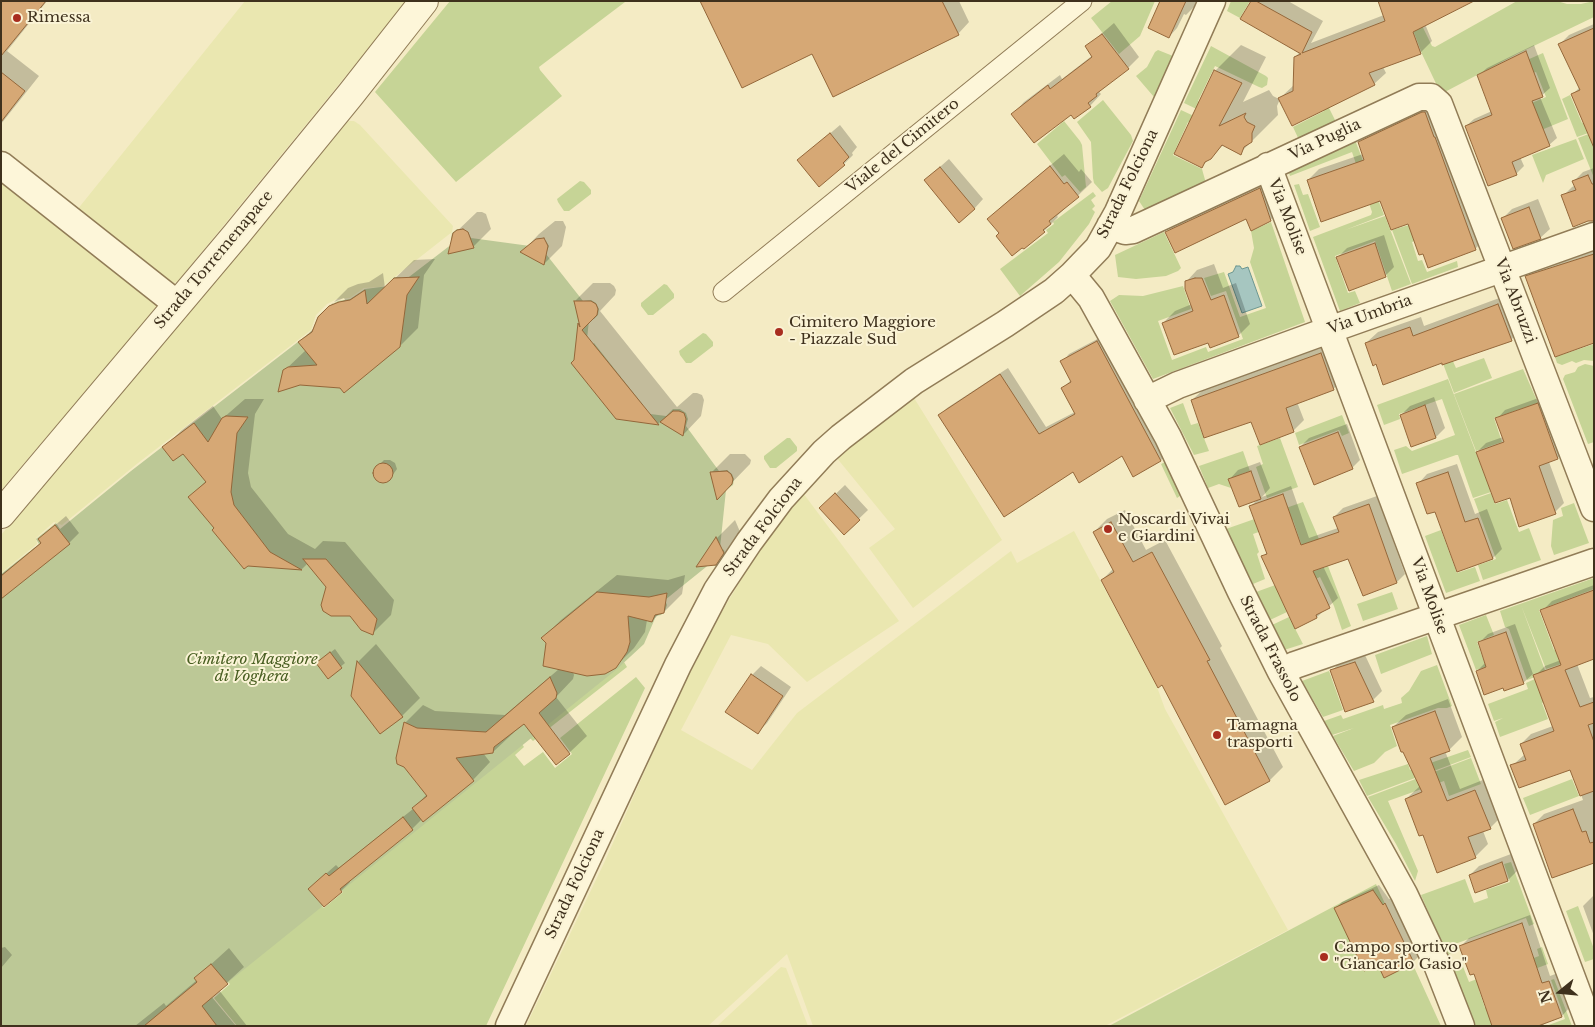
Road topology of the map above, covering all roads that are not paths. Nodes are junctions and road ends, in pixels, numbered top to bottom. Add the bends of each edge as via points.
1 (424, 1) edge
2 (1082, 1) edge
3 (1212, 1) edge
4 (1431, 97) joint
5 (1, 165) edge
6 (1268, 166) junction
7 (1110, 226) junction
8 (1594, 236) edge
9 (1502, 268) junction
10 (1072, 276) junction
11 (723, 292) dead end
12 (177, 304) junction
13 (1329, 330) junction
14 (1148, 400) junction
15 (1594, 508) edge
16 (1, 514) edge
17 (1594, 562) edge
18 (1437, 616) junction
19 (1281, 672) junction
20 (509, 1026) edge
21 (1461, 1026) edge
22 (1590, 1026) edge

1 - 12 street, Strada Torremenapace
2 - 11 street, Viale del Cimitero
3 - 7 street, Strada Folciona
4 - 6 street, Via Puglia via 1419,97
4 - 9 street, Via Abruzzi via 1439,104
5 - 12 street
6 - 7 street, Via Puglia via 1133,230 1124,231
6 - 13 street, Via Molise
7 - 10 street, Strada Folciona via 1098,248
8 - 9 street, Via Umbria
9 - 13 street, Via Umbria
9 - 15 street, Via Abruzzi
10 - 14 street, Strada Frassolo via 1093,302
10 - 20 street, Strada Folciona via 1038,302 914,381 840,437 782,499 749,542 717,590 678,664
12 - 16 street, Strada Torremenapace
13 - 14 street, Via Umbria
13 - 18 street, Via Molise
14 - 19 street, Strada Frassolo
17 - 18 street
18 - 19 street
18 - 22 street, Via Molise
19 - 21 street, Strada Frassolo via 1404,894

